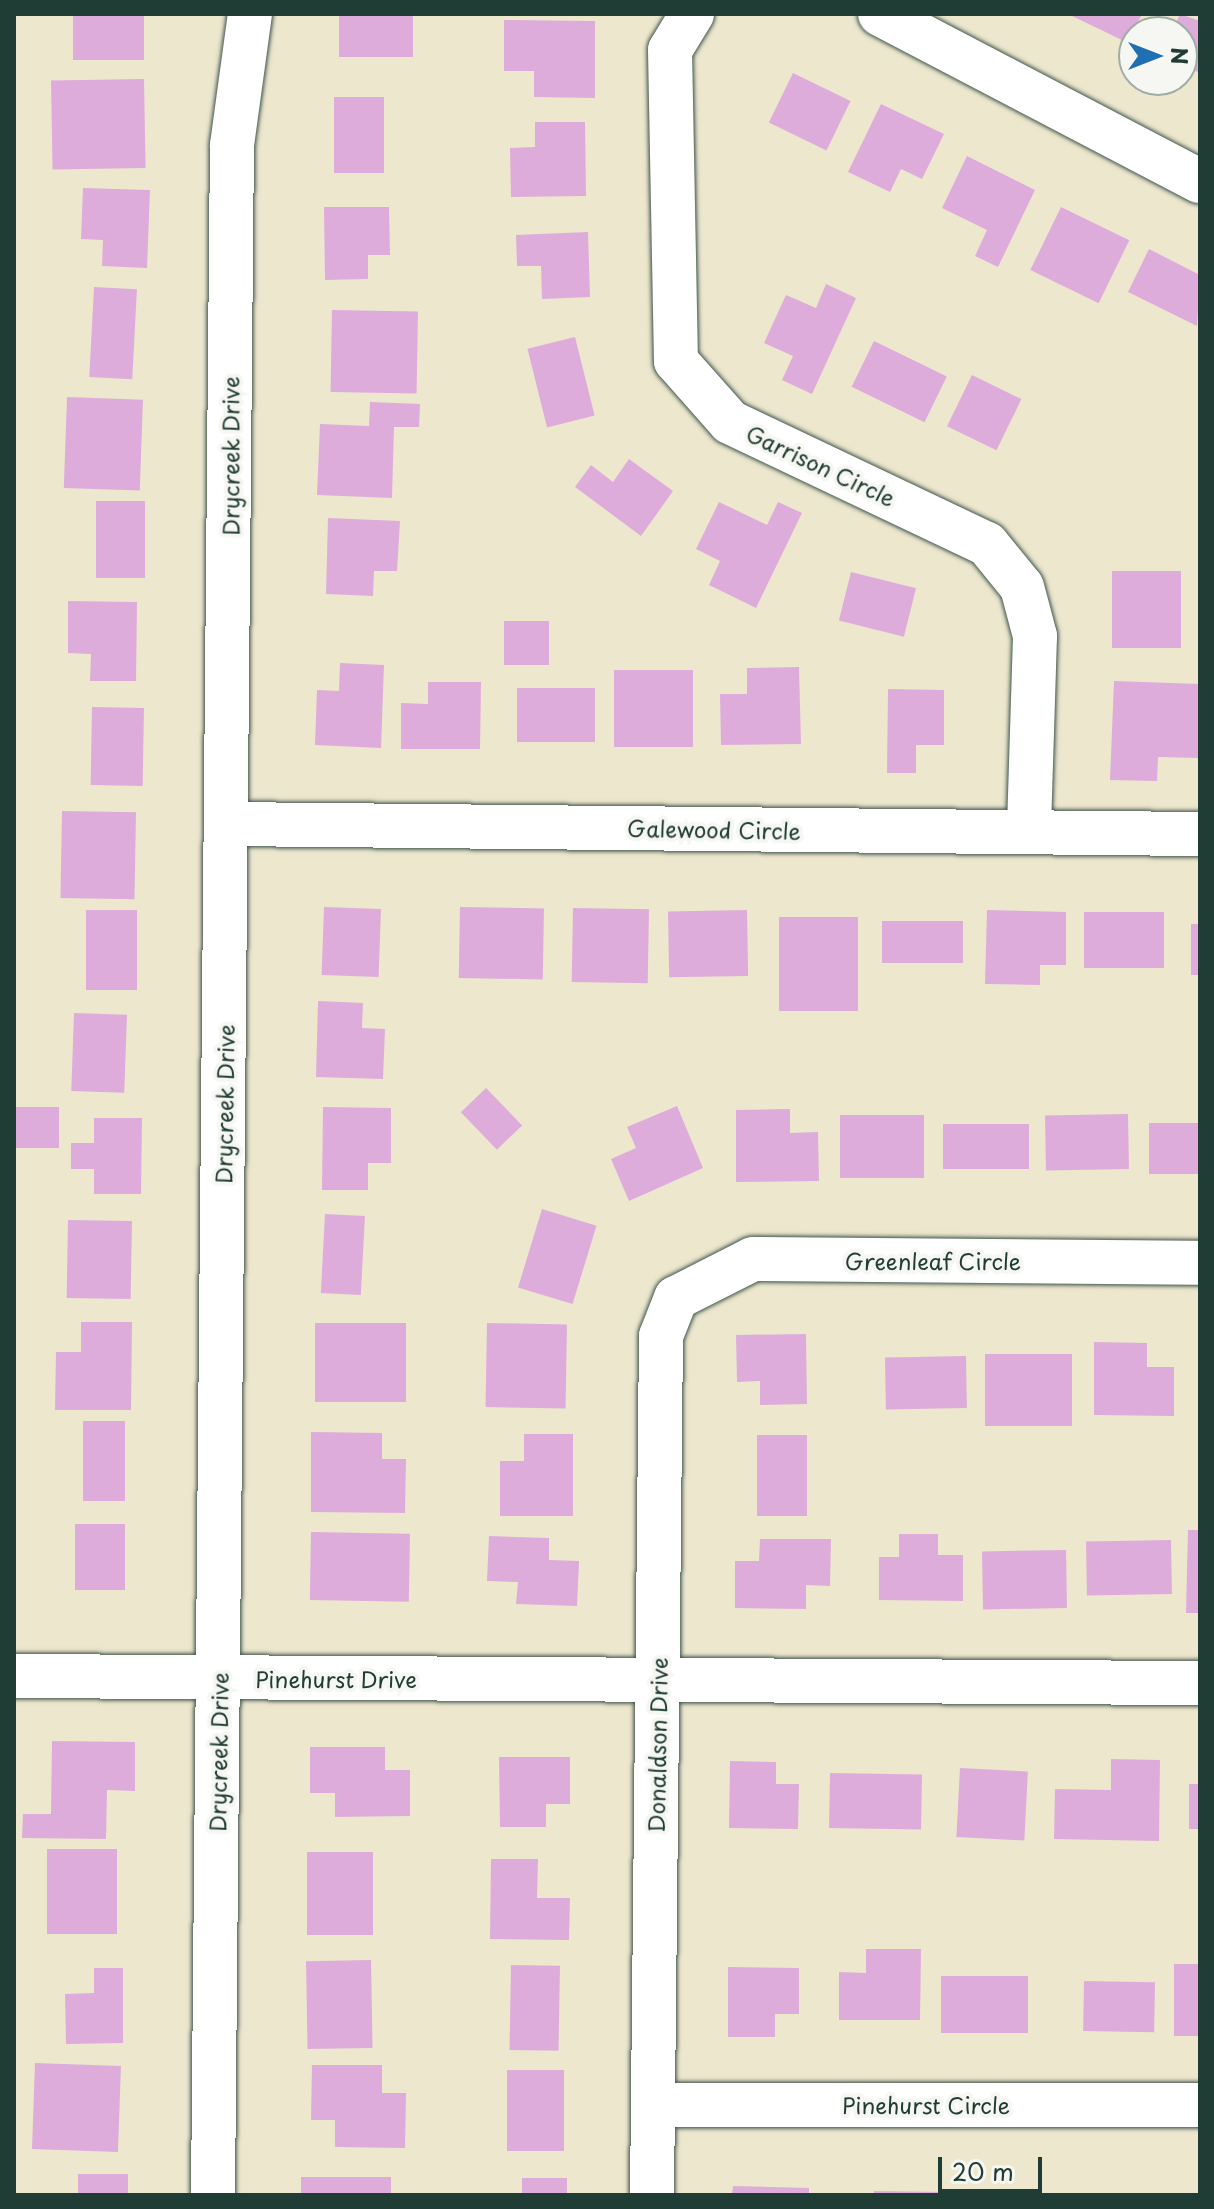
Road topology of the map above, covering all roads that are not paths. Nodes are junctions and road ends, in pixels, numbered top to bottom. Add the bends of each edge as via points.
1 (250, 14) edge
2 (692, 14) edge
3 (880, 14) edge
4 (1200, 181) edge
5 (227, 824) junction
6 (1029, 832) junction
7 (1200, 834) edge
8 (1200, 1263) edge
9 (676, 1298) joint
10 (14, 1676) edge
11 (219, 1678) junction
12 (658, 1681) junction
13 (1200, 1683) edge
14 (653, 2105) junction
15 (1200, 2105) edge
16 (213, 2195) edge
17 (652, 2195) edge

1 - 5 street, Drycreek Drive via 232,145
2 - 6 street, Garrison Circle via 670,50 676,361 730,422 987,544 1022,587 1035,636
3 - 4 street
5 - 6 street, Galewood Circle
5 - 11 street, Drycreek Drive
6 - 7 street, Galewood Circle
8 - 9 street, Greenleaf Circle via 753,1259
9 - 12 street, Donaldson Drive via 661,1336
10 - 11 street, Pinehurst Drive
11 - 12 street, Pinehurst Drive
11 - 16 street, Drycreek Drive
12 - 13 street
12 - 14 street, Donaldson Drive
14 - 15 street, Pinehurst Circle
14 - 17 street, Donaldson Drive

